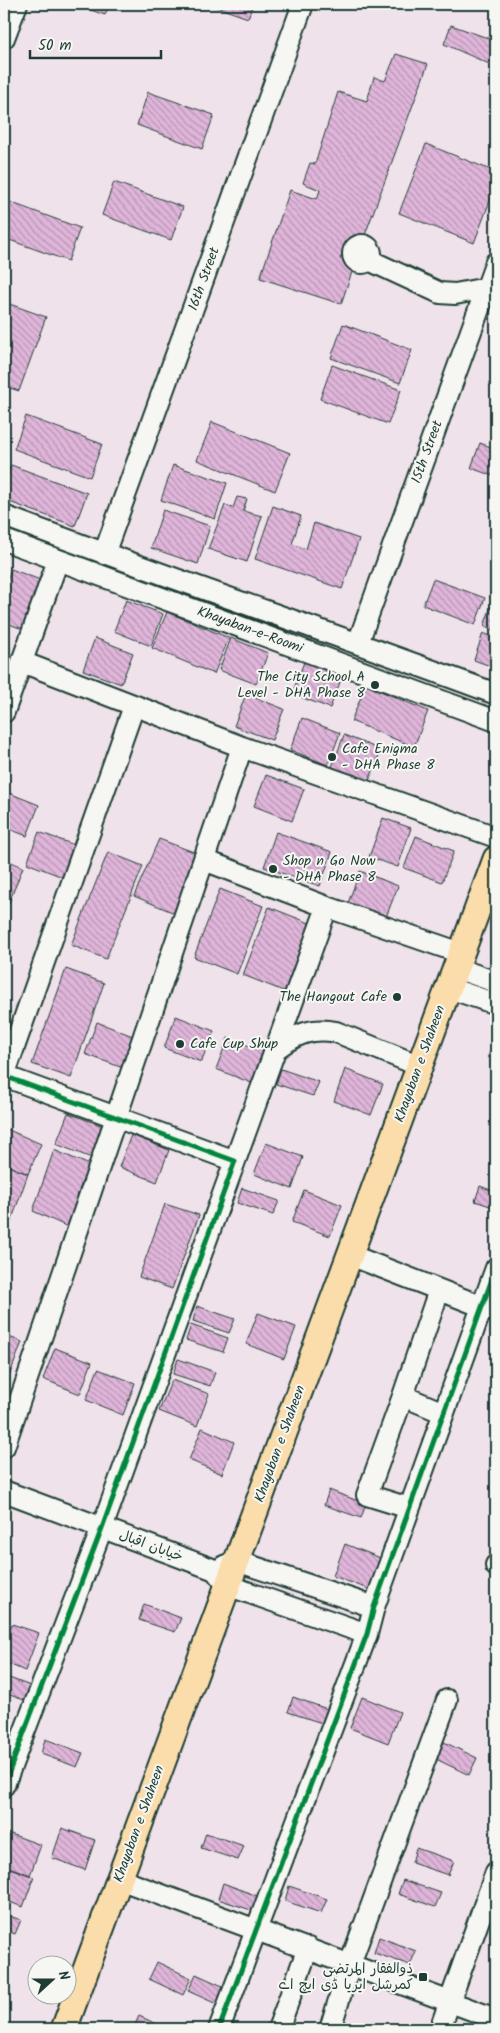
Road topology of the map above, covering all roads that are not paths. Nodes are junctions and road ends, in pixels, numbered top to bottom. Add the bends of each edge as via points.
1 (17, 4) edge
2 (303, 4) edge
3 (4, 38) edge
4 (369, 260) dead end
5 (496, 262) edge
6 (487, 288) junction
7 (4, 516) edge
8 (4, 540) edge
9 (104, 554) junction
10 (58, 560) junction
11 (358, 643) junction
12 (22, 662) junction
13 (496, 694) edge
14 (134, 706) junction
15 (4, 712) edge
16 (496, 720) edge
17 (242, 747) junction
18 (496, 837) edge
19 (496, 859) edge
20 (204, 860) junction
21 (489, 902) edge
22 (327, 907) junction
23 (455, 970) junction
24 (496, 982) edge
25 (496, 1004) edge
26 (276, 1049) junction
27 (420, 1066) junction
28 (4, 1076) edge
29 (116, 1118) junction
30 (235, 1160) junction
31 (350, 1255) junction
32 (496, 1268) edge
33 (439, 1290) junction
34 (489, 1310) edge
35 (403, 1396) junction
36 (444, 1412) junction
37 (4, 1447) edge
38 (4, 1491) edge
39 (409, 1508) junction
40 (102, 1528) junction
41 (226, 1572) junction
42 (374, 1607) junction
43 (367, 1634) junction
44 (447, 1700) dead end
45 (4, 1785) edge
46 (496, 1872) edge
47 (119, 1879) junction
48 (255, 1929) junction
49 (308, 1948) junction
50 (350, 1964) junction
51 (450, 2002) junction
52 (496, 2019) edge
53 (64, 2029) edge
54 (218, 2029) edge
55 (278, 2029) edge
56 (330, 2029) edge
57 (440, 2029) edge

1 - 3 street
2 - 9 street, 16th Street
4 - 6 street via 440,293 455,294
5 - 6 street, 15th Street
6 - 11 street, 15th Street
7 - 9 street, Khayaban-e-Roomi
8 - 10 street, Khayaban-e-Roomi
9 - 11 street, Khayaban-e-Roomi
10 - 12 street
10 - 16 street, Khayaban-e-Roomi
11 - 13 street, Khayaban-e-Roomi
12 - 14 street
12 - 15 street
14 - 17 street
14 - 28 street
17 - 18 street
17 - 20 street
19 - 21 main road, Khayaban e Shaheen
20 - 22 street
20 - 29 street
21 - 23 main road, Khayaban e Shaheen
22 - 23 street
22 - 26 street
23 - 24 street
23 - 25 street
23 - 27 main road, Khayaban e Shaheen
26 - 27 street via 294,1036 324,1030
26 - 30 street
27 - 31 main road, Khayaban e Shaheen
28 - 29 street
29 - 30 street
29 - 37 street
30 - 40 street
31 - 33 street
31 - 41 main road, Khayaban e Shaheen
32 - 34 street
33 - 34 street
33 - 35 street
34 - 36 street
35 - 36 street
35 - 39 street via 367,1495
36 - 39 street
38 - 40 street, خیابان اقبال
39 - 42 street
40 - 41 street, خیابان اقبال
40 - 45 street
41 - 42 street, خیابان اقبال
41 - 43 street, خیابان اقبال
41 - 47 main road, Khayaban e Shaheen
42 - 43 street
43 - 48 street
44 - 50 street
46 - 51 street
47 - 48 street
47 - 53 main road, Khayaban e Shaheen
48 - 49 street
48 - 54 street
49 - 50 street
49 - 55 street
50 - 51 street
50 - 56 street
51 - 52 street
51 - 57 street

